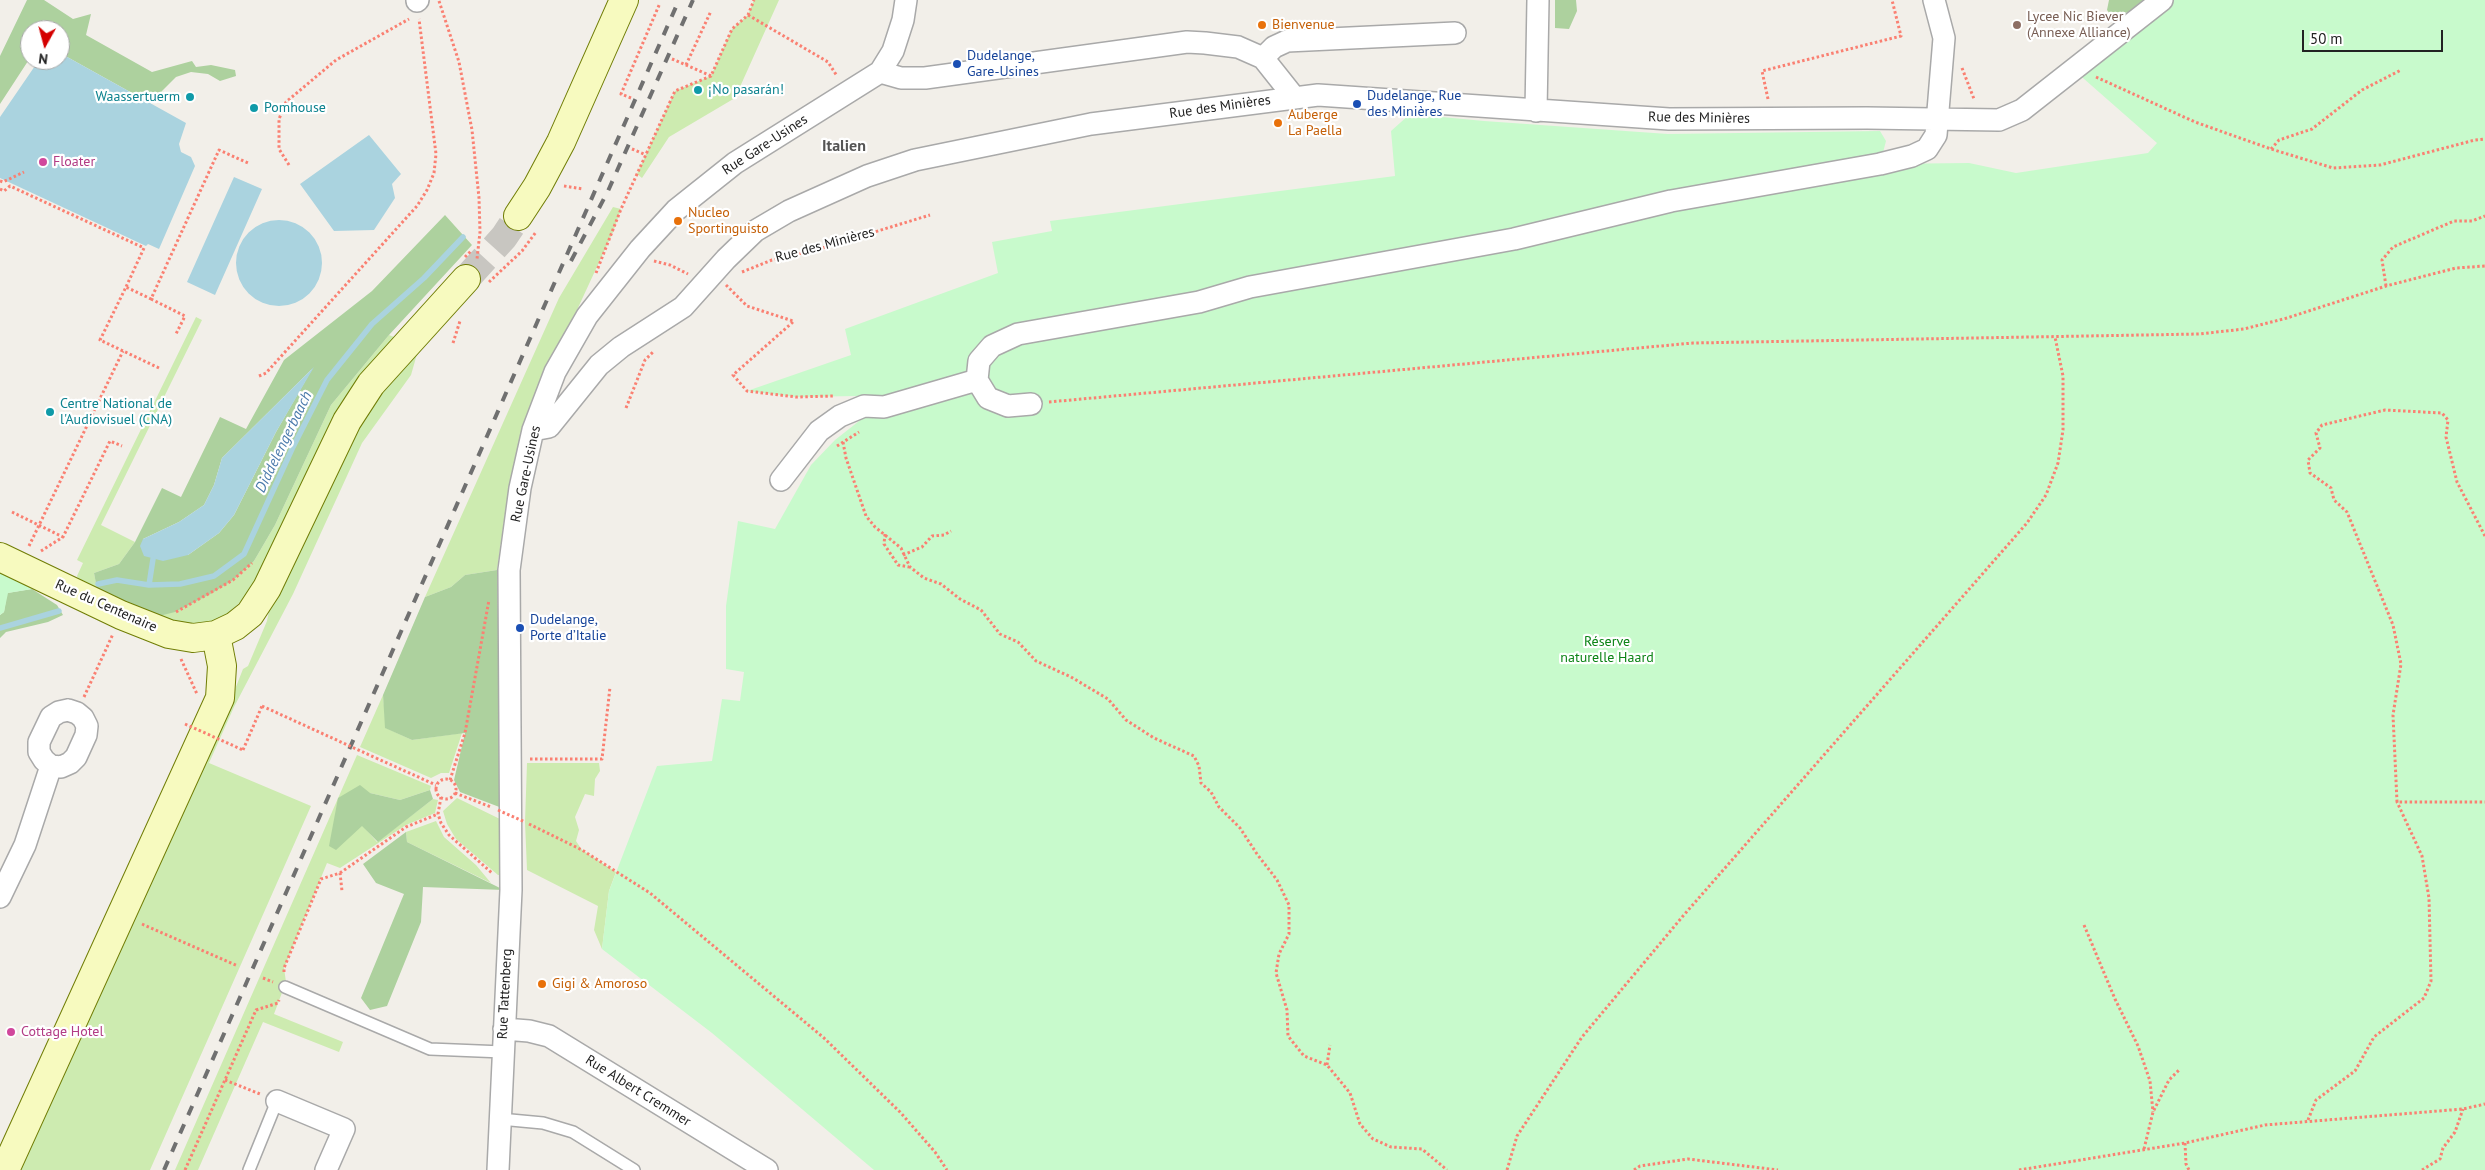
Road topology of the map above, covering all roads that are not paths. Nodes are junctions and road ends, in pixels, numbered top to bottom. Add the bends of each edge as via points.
1 (624, 0) edge
2 (906, 0) edge
3 (1538, 0) edge
4 (1934, 0) edge
5 (2162, 0) edge
6 (1455, 33) dead end
7 (1263, 58) junction
8 (880, 72) junction
9 (1294, 97) junction
10 (1536, 111) junction
11 (1938, 119) junction
12 (529, 221) tunnel mouth
13 (476, 276) tunnel mouth
14 (977, 380) junction
15 (1031, 404) road end
16 (533, 430) junction
17 (781, 480) dead end
18 (0, 557) edge
19 (216, 635) junction
20 (52, 766) junction
21 (511, 817) joint
22 (0, 897) edge
23 (285, 987) road end
24 (504, 1030) junction
25 (503, 1052) junction
26 (268, 1097) joint
27 (500, 1118) junction
28 (5, 1170) edge
29 (249, 1170) edge
30 (326, 1170) edge
31 (498, 1170) edge
32 (634, 1170) edge
33 (767, 1170) edge

1 - 12 main road via 561,142 537,187
2 - 8 street, Rue Gare-Usines via 904,20 893,51
3 - 10 street
4 - 11 street via 1944,38
5 - 11 street, Rue des Minières via 2022,110 1985,121
6 - 7 street via 1287,42 1274,47
7 - 8 street via 1238,47 1187,42 924,78 901,78
7 - 9 street
8 - 16 street, Rue Gare-Usines via 735,163 676,210 587,316 555,372
9 - 10 street, Rue des Minières via 1342,95
9 - 16 street, Rue des Minières via 1091,124 915,160 866,176 789,211 755,231 713,281 599,365 549,427
10 - 11 street, Rue des Minières via 1669,119
11 - 14 street via 1936,136 1927,149 1880,164 1670,201 1514,239 1250,287 1199,302 1018,334 992,346 979,361
13 - 19 main road via 371,384 347,421 267,588 250,614
14 - 15 street via 988,398 1008,406
14 - 17 street via 884,407 864,406 840,416 820,431
16 - 21 street, Rue Gare-Usines via 520,488 508,570
18 - 19 main road, Rue du Centenaire via 121,615 169,634 193,638
19 - 28 main road via 222,666 220,698
20 - 20 street via 70,763 83,742 87,726 77,713 59,712 47,725 39,752
20 - 22 street via 25,845
21 - 24 street, Rue Tattenberg
23 - 25 lane via 430,1049
24 - 25 street, Rue Tattenberg
24 - 33 street, Rue Albert Cremmer via 549,1036
25 - 27 street, Rue Tattenberg
26 - 29 lane
26 - 30 street via 344,1129
27 - 31 street, Rue Tattenberg
27 - 32 lane via 573,1132

